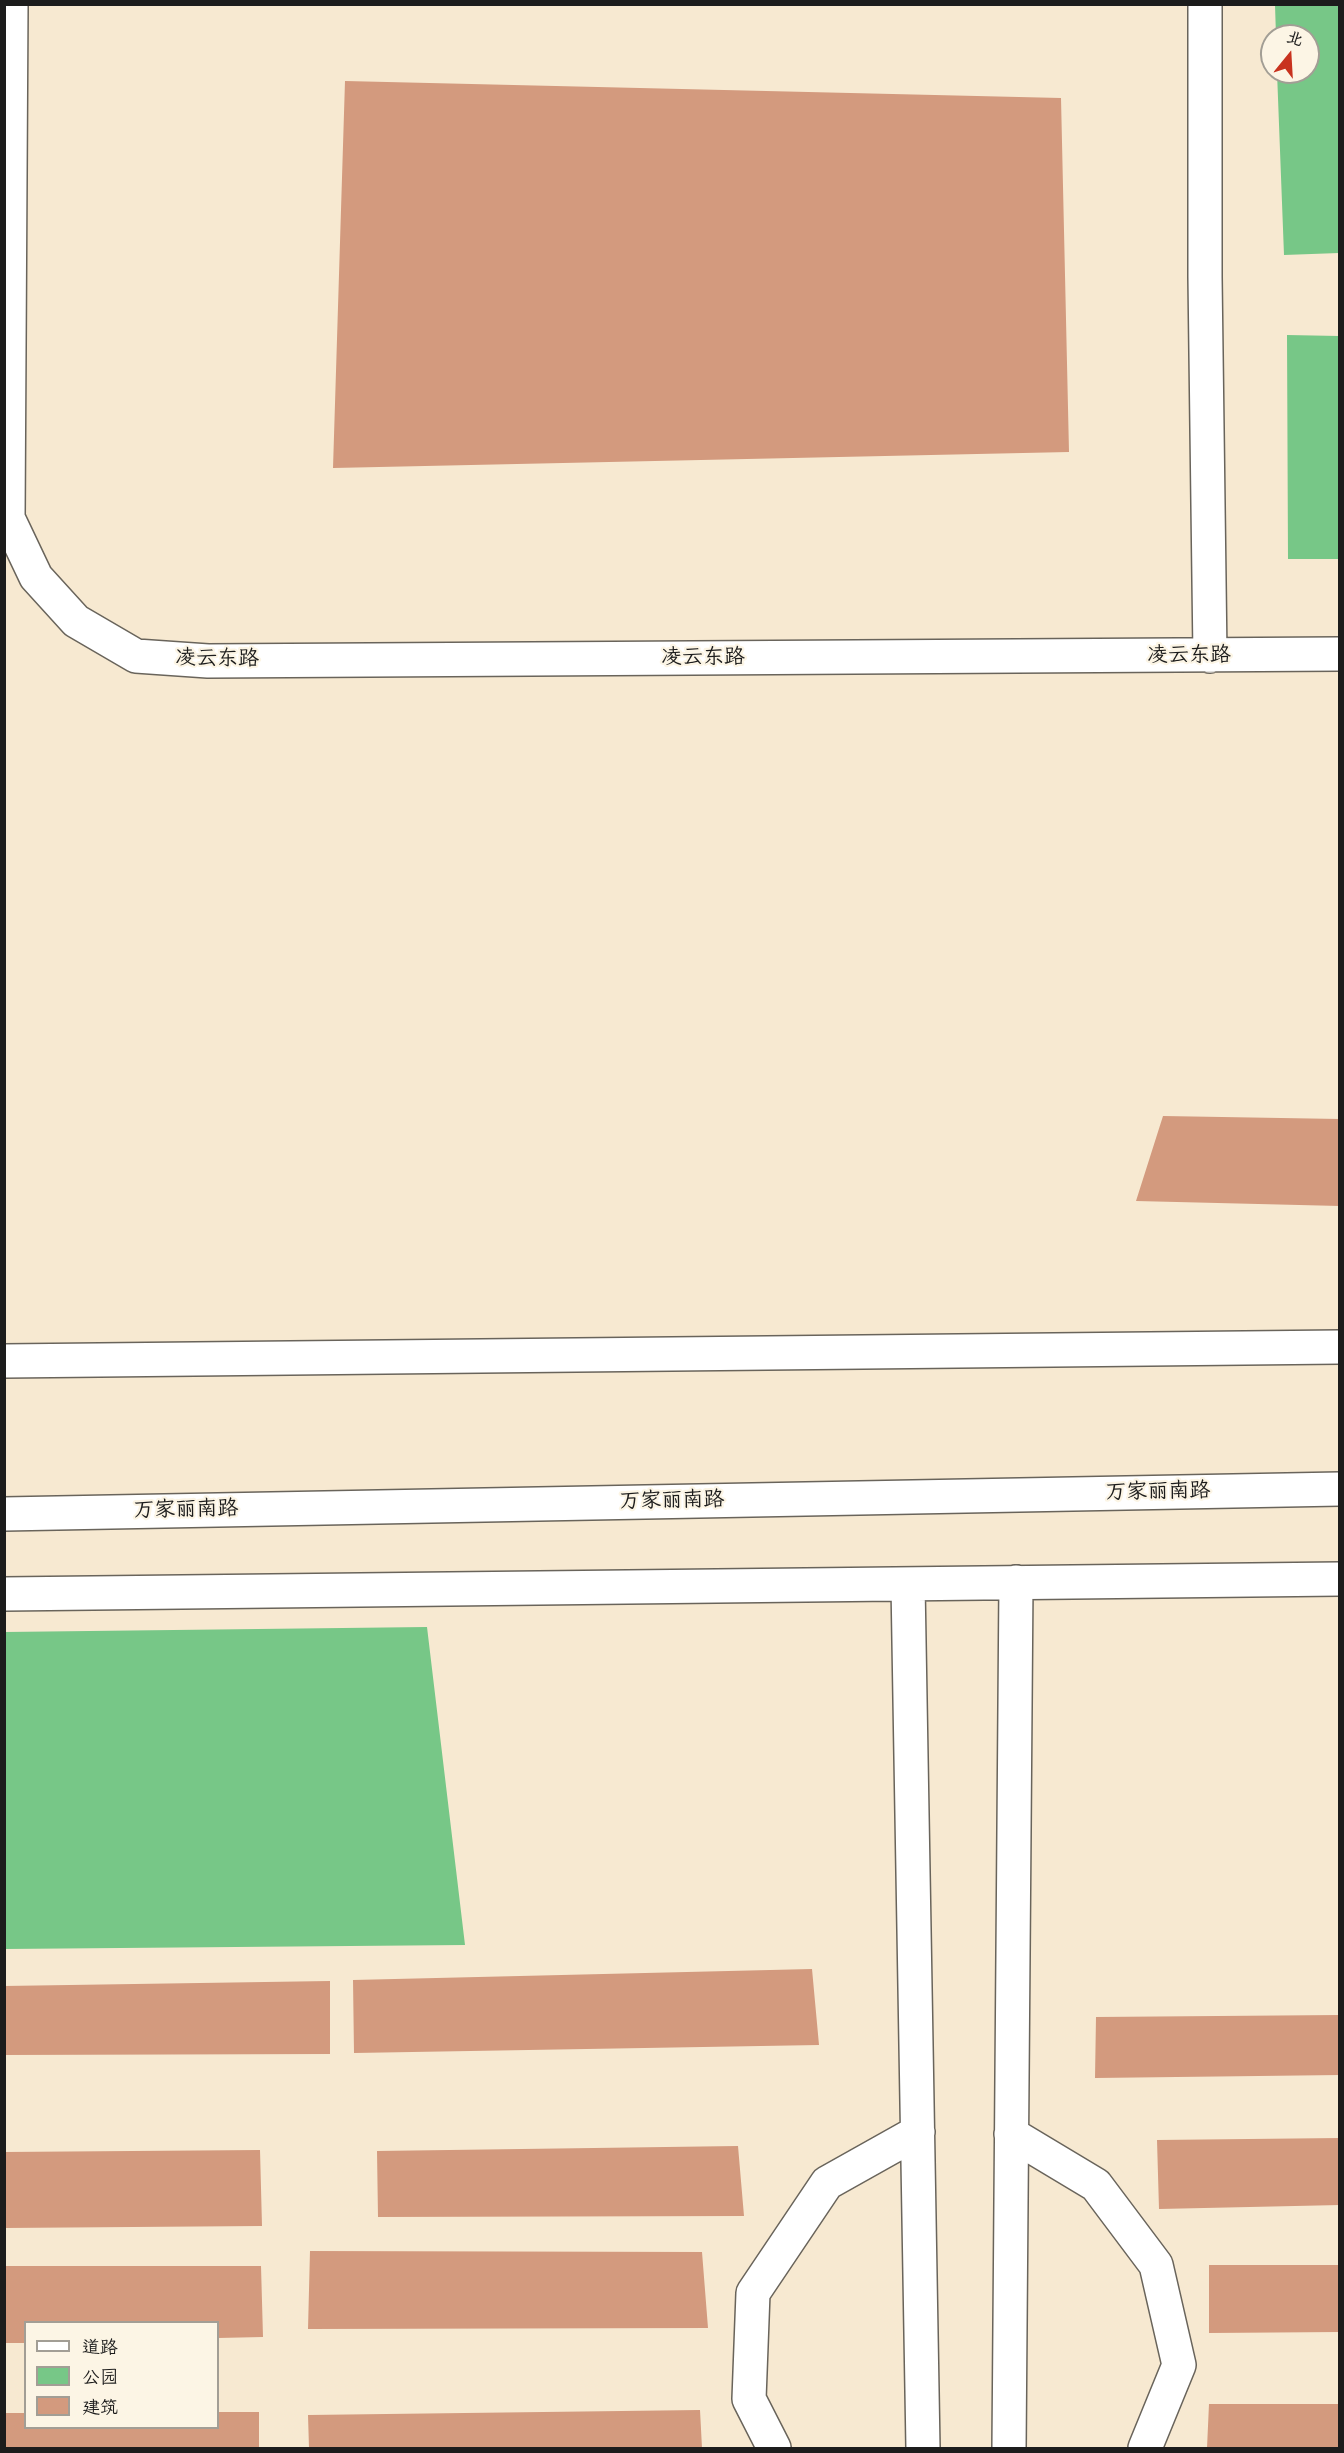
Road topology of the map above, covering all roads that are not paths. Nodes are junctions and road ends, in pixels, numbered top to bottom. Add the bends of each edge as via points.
1 (11, 4) edge
2 (1205, 4) edge
3 (1340, 654) edge
4 (1210, 656) junction
5 (1340, 1347) edge
6 (4, 1361) edge
7 (1340, 1489) edge
8 (4, 1514) edge
9 (1340, 1579) edge
10 (1016, 1582) junction
11 (908, 1584) junction
12 (4, 1594) edge
13 (918, 2132) junction
14 (1011, 2134) junction
15 (774, 2448) edge
16 (923, 2448) edge
17 (1009, 2448) edge
18 (1145, 2448) edge

1 - 4 street, 凌云东路 via 8,519 36,577 76,621 136,656 208,661
2 - 4 street
3 - 4 street, 凌云东路
5 - 6 street
7 - 8 street, 万家丽南路
9 - 10 street
10 - 11 street
10 - 14 street
11 - 12 street
11 - 13 street
13 - 15 street via 827,2183 753,2293 749,2399
13 - 16 street
14 - 17 street
14 - 18 street via 1096,2185 1156,2265 1179,2366

